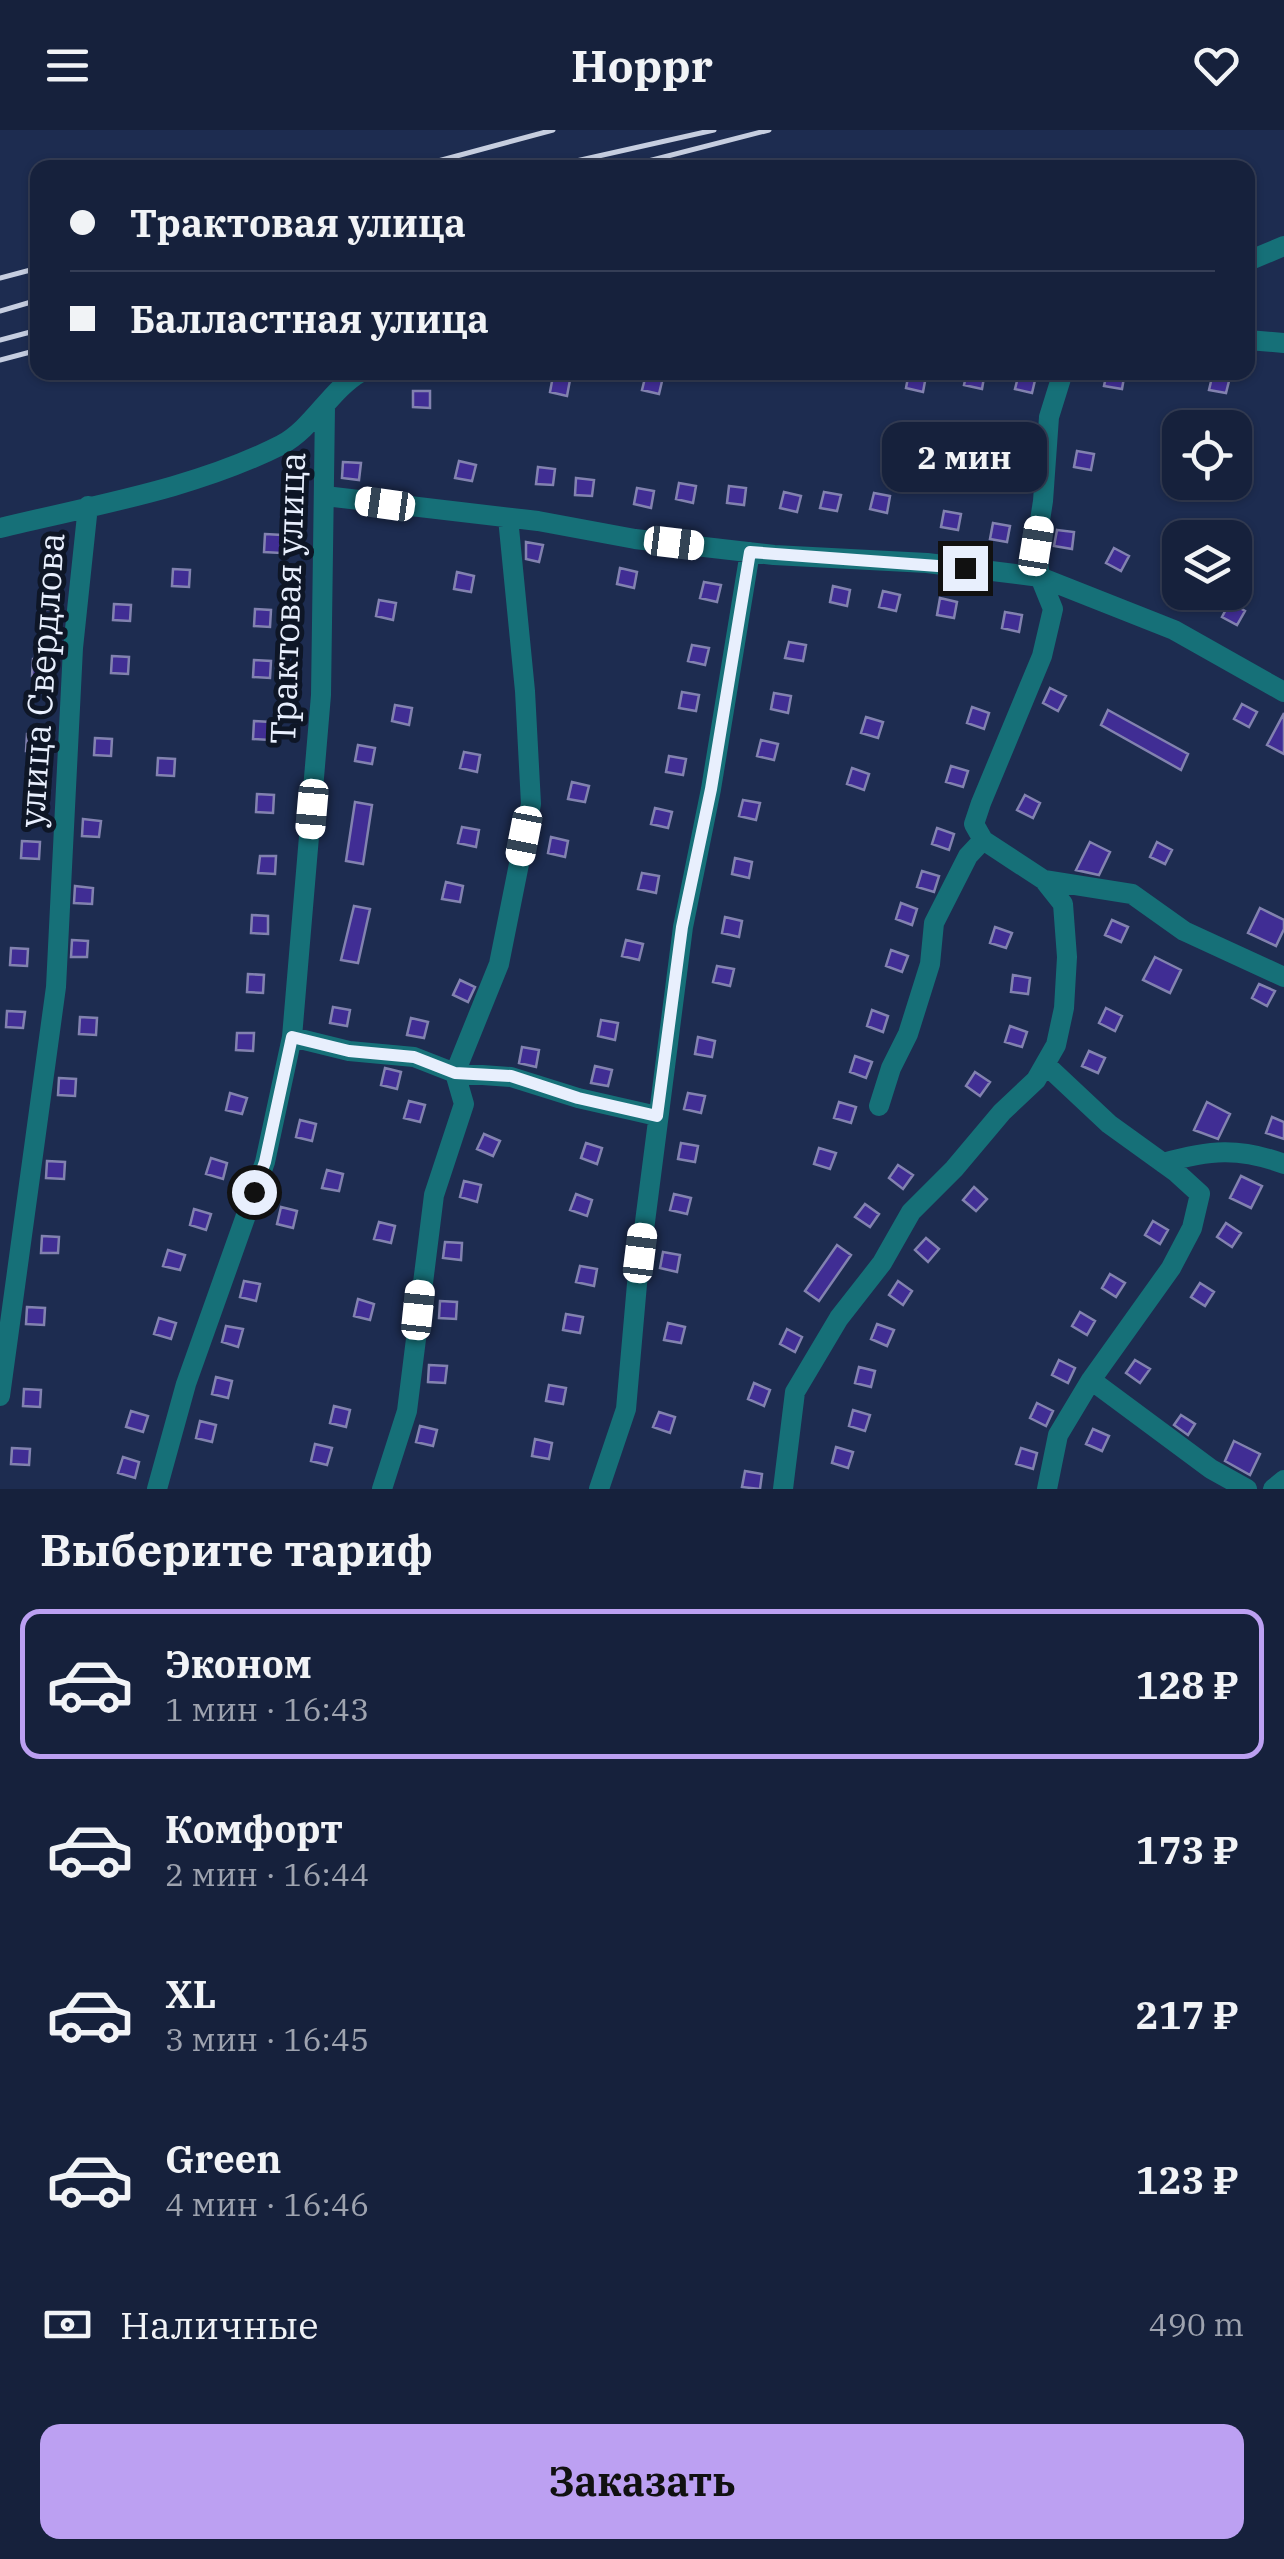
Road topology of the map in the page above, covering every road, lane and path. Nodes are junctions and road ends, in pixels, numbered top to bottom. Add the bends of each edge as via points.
1 (1284, 246) edge
2 (1255, 258) edge
3 (1255, 341) edge
4 (1284, 343) edge
5 (353, 380) edge
6 (1061, 380) edge
7 (325, 407) junction
8 (325, 496) junction
9 (88, 506) junction
10 (508, 518) junction
11 (0, 528) edge
12 (750, 552) junction
13 (1040, 577) junction
14 (1284, 692) edge
15 (983, 840) junction
16 (1044, 880) junction
17 (1284, 977) edge
18 (292, 1037) junction
19 (1045, 1064) junction
20 (455, 1073) junction
21 (879, 1106) dead end
22 (657, 1116) junction
23 (1163, 1163) junction
24 (1284, 1164) edge
25 (1091, 1380) junction
26 (0, 1396) edge
27 (1284, 1480) edge
28 (157, 1489) edge
29 (382, 1489) edge
30 (599, 1489) edge
31 (783, 1489) edge
32 (1047, 1489) edge
33 (1247, 1489) edge
34 (1273, 1489) edge

1 - 2 street
3 - 4 street
5 - 7 street
6 - 13 street via 1049,417 1036,546
7 - 8 street, Трактовая улица
7 - 9 street via 285,443 247,459 186,483
8 - 10 street
8 - 18 street, Трактовая улица via 321,695
9 - 11 street
9 - 26 street, улица Свердлова via 72,648 56,986
10 - 12 street
10 - 20 street via 531,804 499,964
12 - 13 street
12 - 22 street via 682,927
13 - 14 street via 1174,630
13 - 15 street via 1053,609 1042,656 974,824
15 - 16 street
15 - 21 street via 934,923 930,964
16 - 17 street via 1132,894 1184,931
16 - 19 street via 1063,904 1067,957 1064,1008
18 - 20 street via 414,1057
18 - 28 street, Трактовая улица via 265,1162 186,1384
19 - 23 street
19 - 31 street via 911,1212 882,1264 839,1318 795,1392
20 - 22 street via 511,1076
20 - 29 street via 464,1104 434,1195 407,1411
22 - 30 street via 626,1409
23 - 24 street via 1205,1151 1255,1153
23 - 25 street via 1200,1194 1192,1228 1172,1268
25 - 32 street via 1058,1435
25 - 33 street
27 - 34 street

